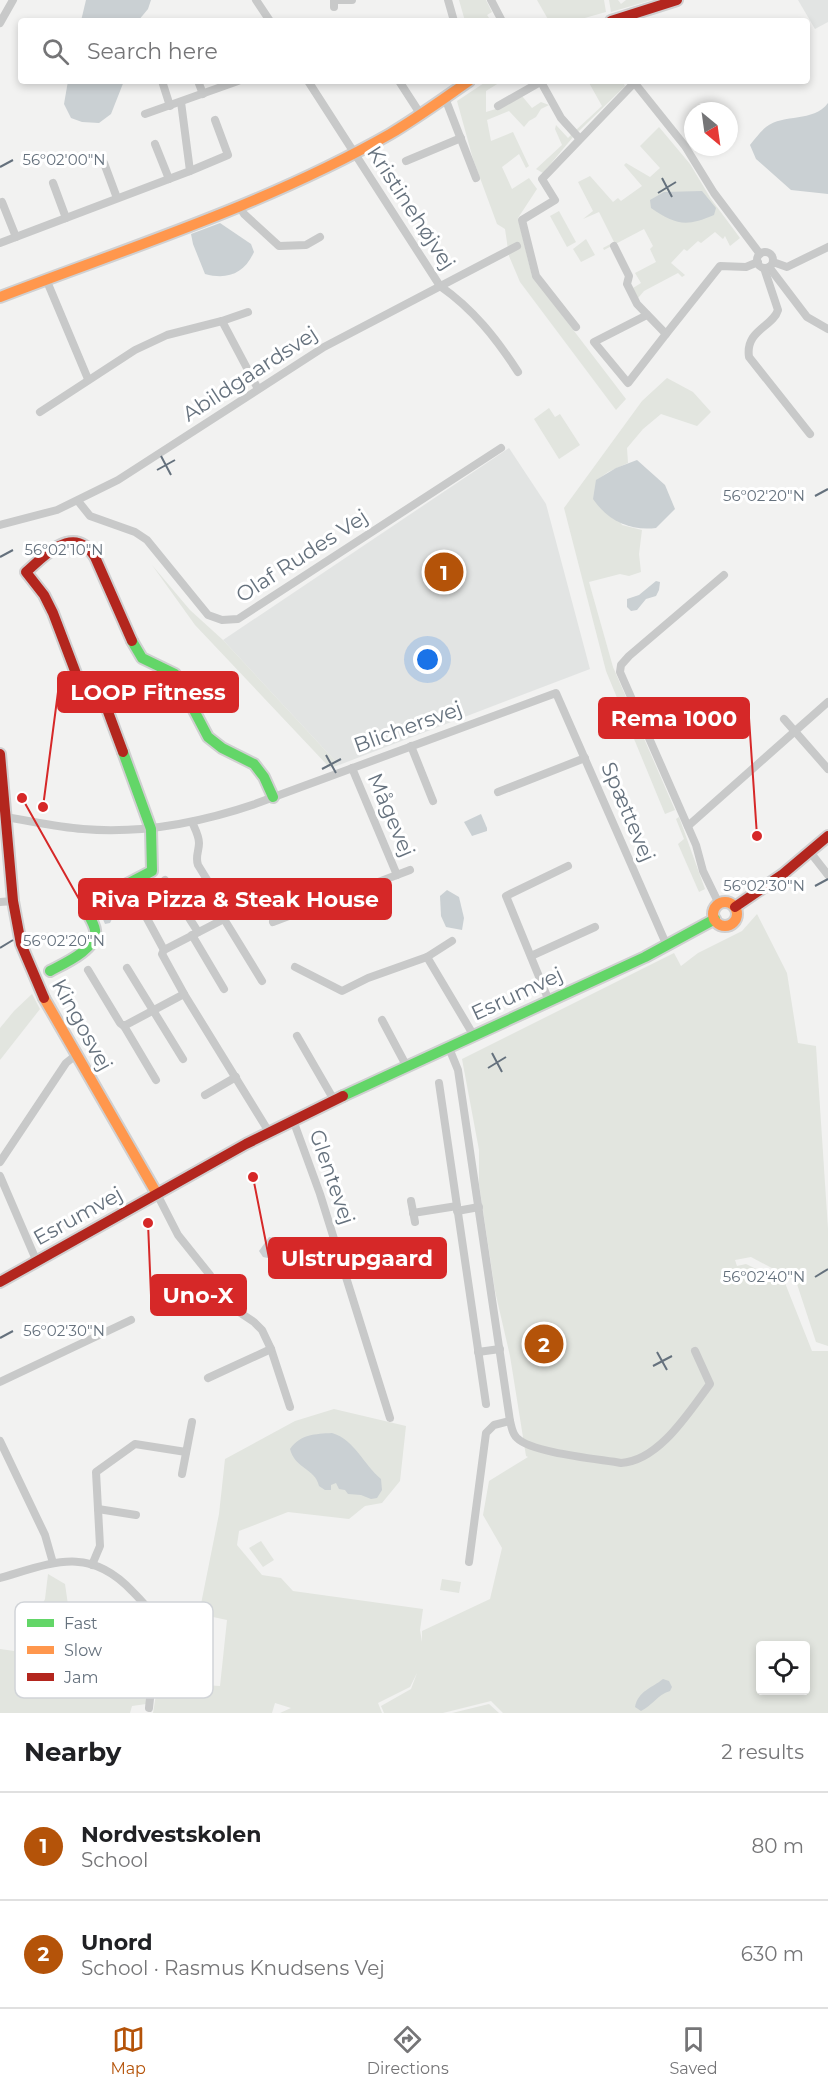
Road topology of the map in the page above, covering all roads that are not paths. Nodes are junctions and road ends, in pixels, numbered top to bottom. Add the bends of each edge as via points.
1 (13, 0) edge
2 (256, 0) edge
3 (352, 0) edge
4 (448, 0) edge
5 (491, 0) edge
6 (677, 0) edge
7 (334, 7) dead end
8 (268, 18) edge
9 (453, 18) edge
10 (500, 18) edge
11 (620, 18) edge
12 (0, 23) edge
13 (163, 84) edge
14 (199, 84) edge
15 (230, 84) edge
16 (310, 84) edge
17 (401, 84) edge
18 (465, 84) edge
19 (536, 84) edge
20 (543, 84) edge
21 (631, 84) edge
22 (635, 84) edge
23 (203, 94) junction
24 (445, 98) junction
25 (181, 102) junction
26 (170, 106) junction
27 (498, 106) dead end
28 (145, 114) dead end
29 (421, 115) junction
30 (215, 120) dead end
31 (461, 138) junction
32 (579, 138) junction
33 (154, 144) dead end
34 (354, 153) junction
35 (406, 161) dead end
36 (104, 163) dead end
37 (190, 171) junction
38 (476, 178) dead end
39 (169, 179) junction
40 (52, 183) dead end
41 (117, 198) junction
42 (2, 202) dead end
43 (239, 206) junction
44 (66, 218) junction
45 (16, 237) junction
46 (320, 237) dead end
47 (0, 243) edge
48 (517, 246) dead end
49 (614, 246) dead end
50 (828, 247) edge
51 (760, 254) junction
52 (766, 265) junction
53 (46, 279) junction
54 (440, 286) junction
55 (0, 297) edge
56 (248, 312) dead end
57 (647, 315) junction
58 (222, 321) junction
59 (576, 327) dead end
60 (828, 329) edge
61 (666, 334) junction
62 (518, 372) dead end
63 (88, 379) junction
64 (258, 389) junction
65 (40, 412) dead end
66 (810, 434) dead end
67 (501, 448) dead end
68 (78, 501) junction
69 (0, 525) edge
70 (724, 575) dead end
71 (556, 693) joint
72 (828, 702) edge
73 (784, 719) dead end
74 (411, 746) junction
75 (0, 754) edge
76 (585, 759) junction
77 (352, 768) junction
78 (828, 769) edge
79 (498, 792) dead end
80 (273, 797) junction
81 (434, 801) dead end
82 (2, 817) edge
83 (192, 822) junction
84 (688, 826) junction
85 (151, 829) junction
86 (828, 836) edge
87 (810, 852) junction
88 (568, 866) dead end
89 (410, 870) dead end
90 (828, 874) edge
91 (397, 875) junction
92 (165, 880) dead end
93 (13, 901) junction
94 (0, 902) edge
95 (718, 904) junction
96 (735, 907) junction
97 (144, 913) dead end
98 (224, 919) junction
99 (715, 919) junction
100 (273, 922) dead end
101 (595, 927) dead end
102 (195, 934) junction
103 (452, 941) dead end
104 (668, 946) junction
105 (164, 950) junction
106 (531, 956) junction
107 (428, 957) junction
108 (295, 967) dead end
109 (127, 968) dead end
110 (88, 970) dead end
111 (50, 971) dead end
112 (262, 981) dead end
113 (224, 989) dead end
114 (184, 994) junction
115 (549, 1001) junction
116 (154, 1010) junction
117 (382, 1020) dead end
118 (124, 1026) junction
119 (297, 1036) dead end
120 (474, 1036) junction
121 (449, 1048) junction
122 (76, 1055) junction
123 (183, 1059) dead end
124 (407, 1067) junction
125 (236, 1077) junction
126 (156, 1080) dead end
127 (439, 1083) dead end
128 (205, 1095) dead end
129 (334, 1100) junction
130 (293, 1120) junction
131 (269, 1132) junction
132 (0, 1162) edge
133 (0, 1176) edge
134 (157, 1194) junction
135 (411, 1201) dead end
136 (479, 1207) junction
137 (457, 1208) junction
138 (413, 1213) junction
139 (415, 1222) dead end
140 (37, 1262) junction
141 (0, 1282) edge
142 (131, 1320) dead end
143 (271, 1349) junction
144 (500, 1349) junction
145 (694, 1351) dead end
146 (478, 1352) junction
147 (208, 1378) dead end
148 (0, 1382) edge
149 (486, 1404) dead end
150 (290, 1407) dead end
151 (390, 1418) dead end
152 (510, 1421) junction
153 (192, 1422) dead end
154 (0, 1441) edge
155 (186, 1452) junction
156 (182, 1474) dead end
157 (98, 1509) junction
158 (136, 1515) dead end
159 (469, 1562) dead end
160 (53, 1563) junction
161 (92, 1565) junction
162 (0, 1578) edge
163 (143, 1602) edge
164 (150, 1698) edge
165 (149, 1708) dead end

1 - 12 street
2 - 8 street
3 - 7 street via 334,0
4 - 9 street
5 - 10 street
6 - 11 street
13 - 26 street
14 - 23 street
15 - 23 street
16 - 34 street, Kristinehøjvej
17 - 29 street
18 - 24 street
19 - 27 street
20 - 32 street via 561,118
21 - 32 street
22 - 51 street via 685,146
23 - 25 street
24 - 29 street
24 - 31 street
25 - 26 street
25 - 37 street
26 - 28 street
29 - 34 street
30 - 37 street via 228,155
31 - 35 street
31 - 38 street
32 - 59 street via 542,179 555,200 522,220 536,276
33 - 39 street
34 - 43 street
34 - 54 street, Kristinehøjvej
36 - 41 street
37 - 39 street
39 - 41 street
40 - 44 street
41 - 44 street
42 - 45 street
43 - 46 street via 279,246 306,245
43 - 53 street
44 - 45 street
45 - 47 street
48 - 54 street, Abildgaardsvej
49 - 57 street via 629,276 627,284
50 - 52 street via 787,267
51 - 52 street
51 - 52 street via 770,253
52 - 60 street via 807,317
52 - 61 street via 720,266
52 - 66 street via 778,310 775,318 758,330 748,349 749,357
53 - 55 street
53 - 63 street
54 - 62 street, Kristinehøjvej via 481,321
54 - 64 street, Abildgaardsvej via 324,347
56 - 58 street
57 - 61 street
57 - 61 street via 594,342 628,382
58 - 63 street via 167,335
58 - 64 street
63 - 65 street
64 - 68 street, Abildgaardsvej via 118,480
67 - 68 street, Olaf Rudes Vej via 238,619 222,620 208,615 147,540 90,516
68 - 69 street, Abildgaardsvej via 41,516
70 - 84 street via 621,665 633,703
71 - 74 street, Blichersvej
71 - 76 street, Spættevej
72 - 84 street
73 - 78 street, bridge
74 - 77 street, Blichersvej
74 - 81 street
75 - 82 street, Kingosvej
76 - 79 street
76 - 104 street, Spættevej
77 - 80 street, Blichersvej
77 - 91 street, Mågevej
80 - 83 street, Blichersvej
80 - 85 street via 264,775 250,761 223,750 207,736 175,674 136,651 95,557 86,546 69,542 26,572 53,613 83,692 107,709
82 - 85 street, Blichersvej via 81,829
82 - 93 street, Kingosvej
83 - 85 street, Blichersvej
83 - 98 street via 199,839 198,865 227,912
84 - 95 street
85 - 111 street via 152,871 89,904 85,908 96,932 94,939 77,957
86 - 87 street
87 - 90 street
87 - 96 street
88 - 106 street via 506,896
89 - 91 street
91 - 100 street
92 - 102 street
93 - 94 street
93 - 122 street, Kingosvej via 30,969
95 - 96 street via 725,902
95 - 99 street
96 - 99 street via 737,915 731,924 724,925
97 - 105 street
98 - 102 street
98 - 112 street
99 - 104 street, Esrumvej
101 - 106 street
102 - 105 street
102 - 113 street
103 - 107 street
104 - 115 street, Esrumvej
105 - 114 street via 162,954
106 - 115 street
107 - 108 street via 342,991
107 - 120 street
109 - 116 street
110 - 118 street
114 - 116 street
114 - 125 street
115 - 120 street, Esrumvej
116 - 118 street
116 - 123 street
117 - 124 street
118 - 126 street
119 - 129 street
120 - 121 street, Esrumvej
121 - 124 street, Esrumvej
121 - 136 street via 458,1070
122 - 132 street
122 - 134 street, Kingosvej
124 - 129 street, Esrumvej
125 - 128 street
125 - 131 street
127 - 137 street
129 - 130 street, Esrumvej
130 - 131 street, Esrumvej
130 - 151 street, Glentevej
131 - 134 street, Esrumvej
133 - 140 street
134 - 140 street, Esrumvej
134 - 143 street via 178,1235 210,1275 221,1298 262,1330
135 - 138 street
136 - 137 street
136 - 144 street
137 - 138 street
137 - 146 street
138 - 139 street
140 - 141 street, Esrumvej
142 - 148 street
143 - 147 street
143 - 150 street
144 - 146 street
144 - 152 street
145 - 152 street via 710,1383 671,1435 629,1463 549,1451 522,1442
146 - 149 street
152 - 159 street via 494,1425 486,1433
153 - 155 street
154 - 160 street via 45,1534
155 - 156 street
155 - 157 street via 135,1444 96,1472
157 - 158 street
157 - 161 street via 100,1546
160 - 161 street via 68,1560
160 - 162 street
161 - 163 street via 118,1576
164 - 165 street

